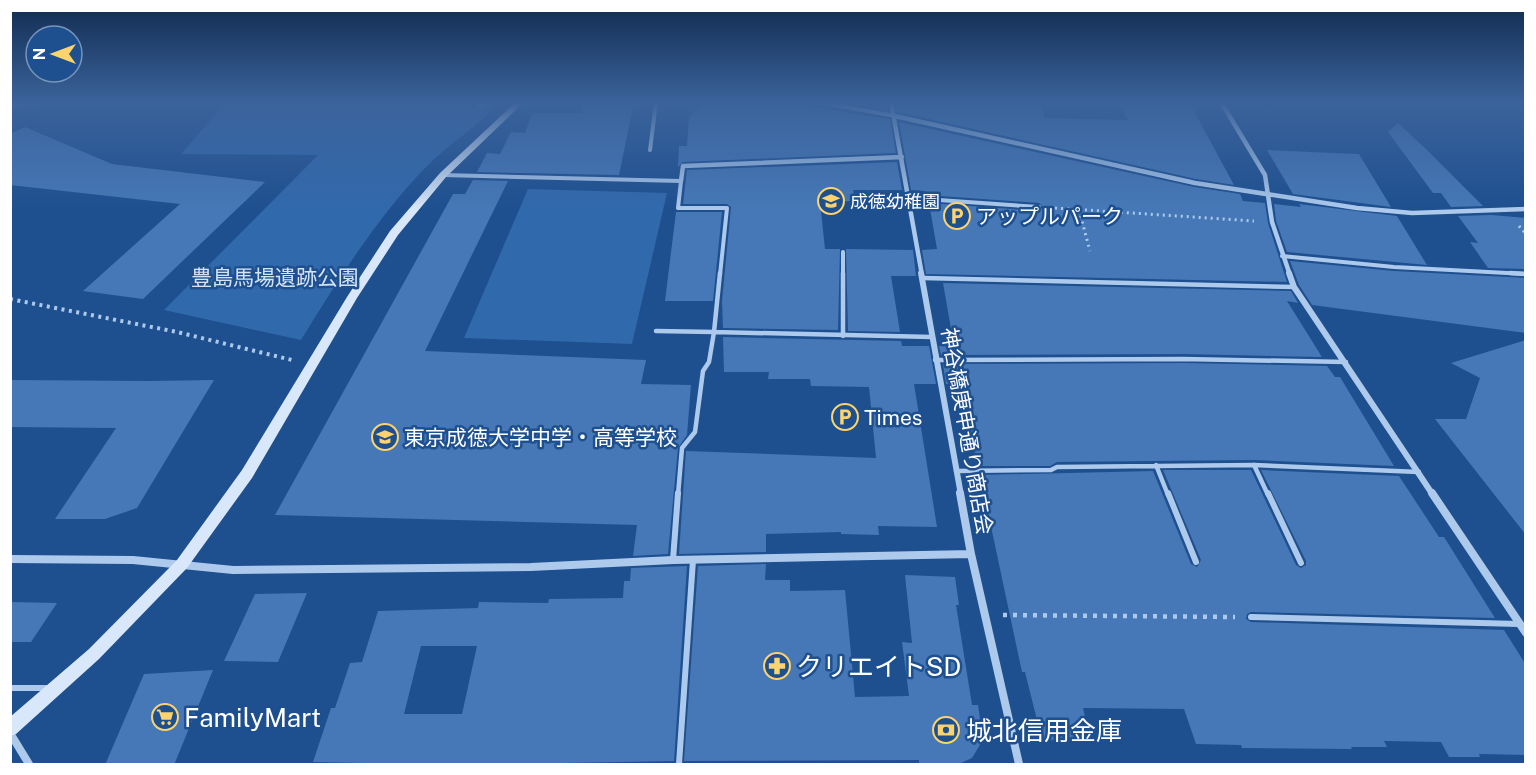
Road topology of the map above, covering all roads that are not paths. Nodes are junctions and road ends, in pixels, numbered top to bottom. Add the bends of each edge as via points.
1 (482, 138) edge
2 (651, 138) edge
3 (899, 138) edge
4 (994, 138) edge
5 (1243, 138) edge
6 (650, 150) dead end
7 (902, 157) junction
8 (443, 175) junction
9 (681, 181) junction
10 (1266, 193) junction
11 (910, 198) junction
12 (1039, 207) road end
13 (1526, 209) edge
14 (843, 252) dead end
15 (1282, 256) junction
16 (1526, 274) edge
17 (923, 278) junction
18 (1294, 287) junction
19 (656, 331) dead end
20 (714, 333) junction
21 (843, 336) junction
22 (932, 337) junction
23 (935, 360) junction
24 (1346, 362) junction
25 (1156, 465) junction
26 (1254, 465) junction
27 (956, 471) junction
28 (1419, 472) junction
29 (971, 554) junction
30 (10, 559) edge
31 (673, 560) junction
32 (693, 560) junction
33 (1196, 562) dead end
34 (1301, 563) dead end
35 (182, 564) junction
36 (1251, 617) road end
37 (1519, 624) junction
38 (1526, 633) edge
39 (10, 688) edge
40 (57, 688) junction
41 (10, 730) edge
42 (29, 765) edge
43 (679, 765) edge
44 (1019, 765) edge

1 - 8 street
2 - 6 lane
3 - 7 street, 神谷橋庚申通り商店会
4 - 10 street via 1195,183
5 - 10 street via 1265,175
7 - 9 street via 683,166
7 - 11 street, 神谷橋庚申通り商店会
8 - 9 lane
8 - 35 street via 383,247 247,474
9 - 20 lane via 678,208 728,208
10 - 13 street via 1384,212
10 - 15 street
11 - 12 lane
11 - 17 street, 神谷橋庚申通り商店会
14 - 21 lane
15 - 16 lane
15 - 18 street
17 - 18 lane
17 - 22 street, 神谷橋庚申通り商店会
18 - 24 street
19 - 20 lane
20 - 21 lane
20 - 31 lane via 709,362 703,371 695,432 682,448
21 - 22 lane
22 - 23 street, 神谷橋庚申通り商店会
23 - 24 lane
23 - 27 street, 神谷橋庚申通り商店会
24 - 28 street
25 - 26 lane
25 - 27 lane
25 - 33 lane
26 - 28 lane
26 - 34 lane
27 - 29 street, 神谷橋庚申通り商店会
28 - 37 street
29 - 32 street
29 - 44 street, 神谷橋庚申通り商店会
30 - 35 street
31 - 32 street
31 - 35 street via 376,570 233,570
32 - 43 lane
35 - 40 street
36 - 37 lane
37 - 38 street
39 - 40 lane
40 - 41 street
41 - 42 street

